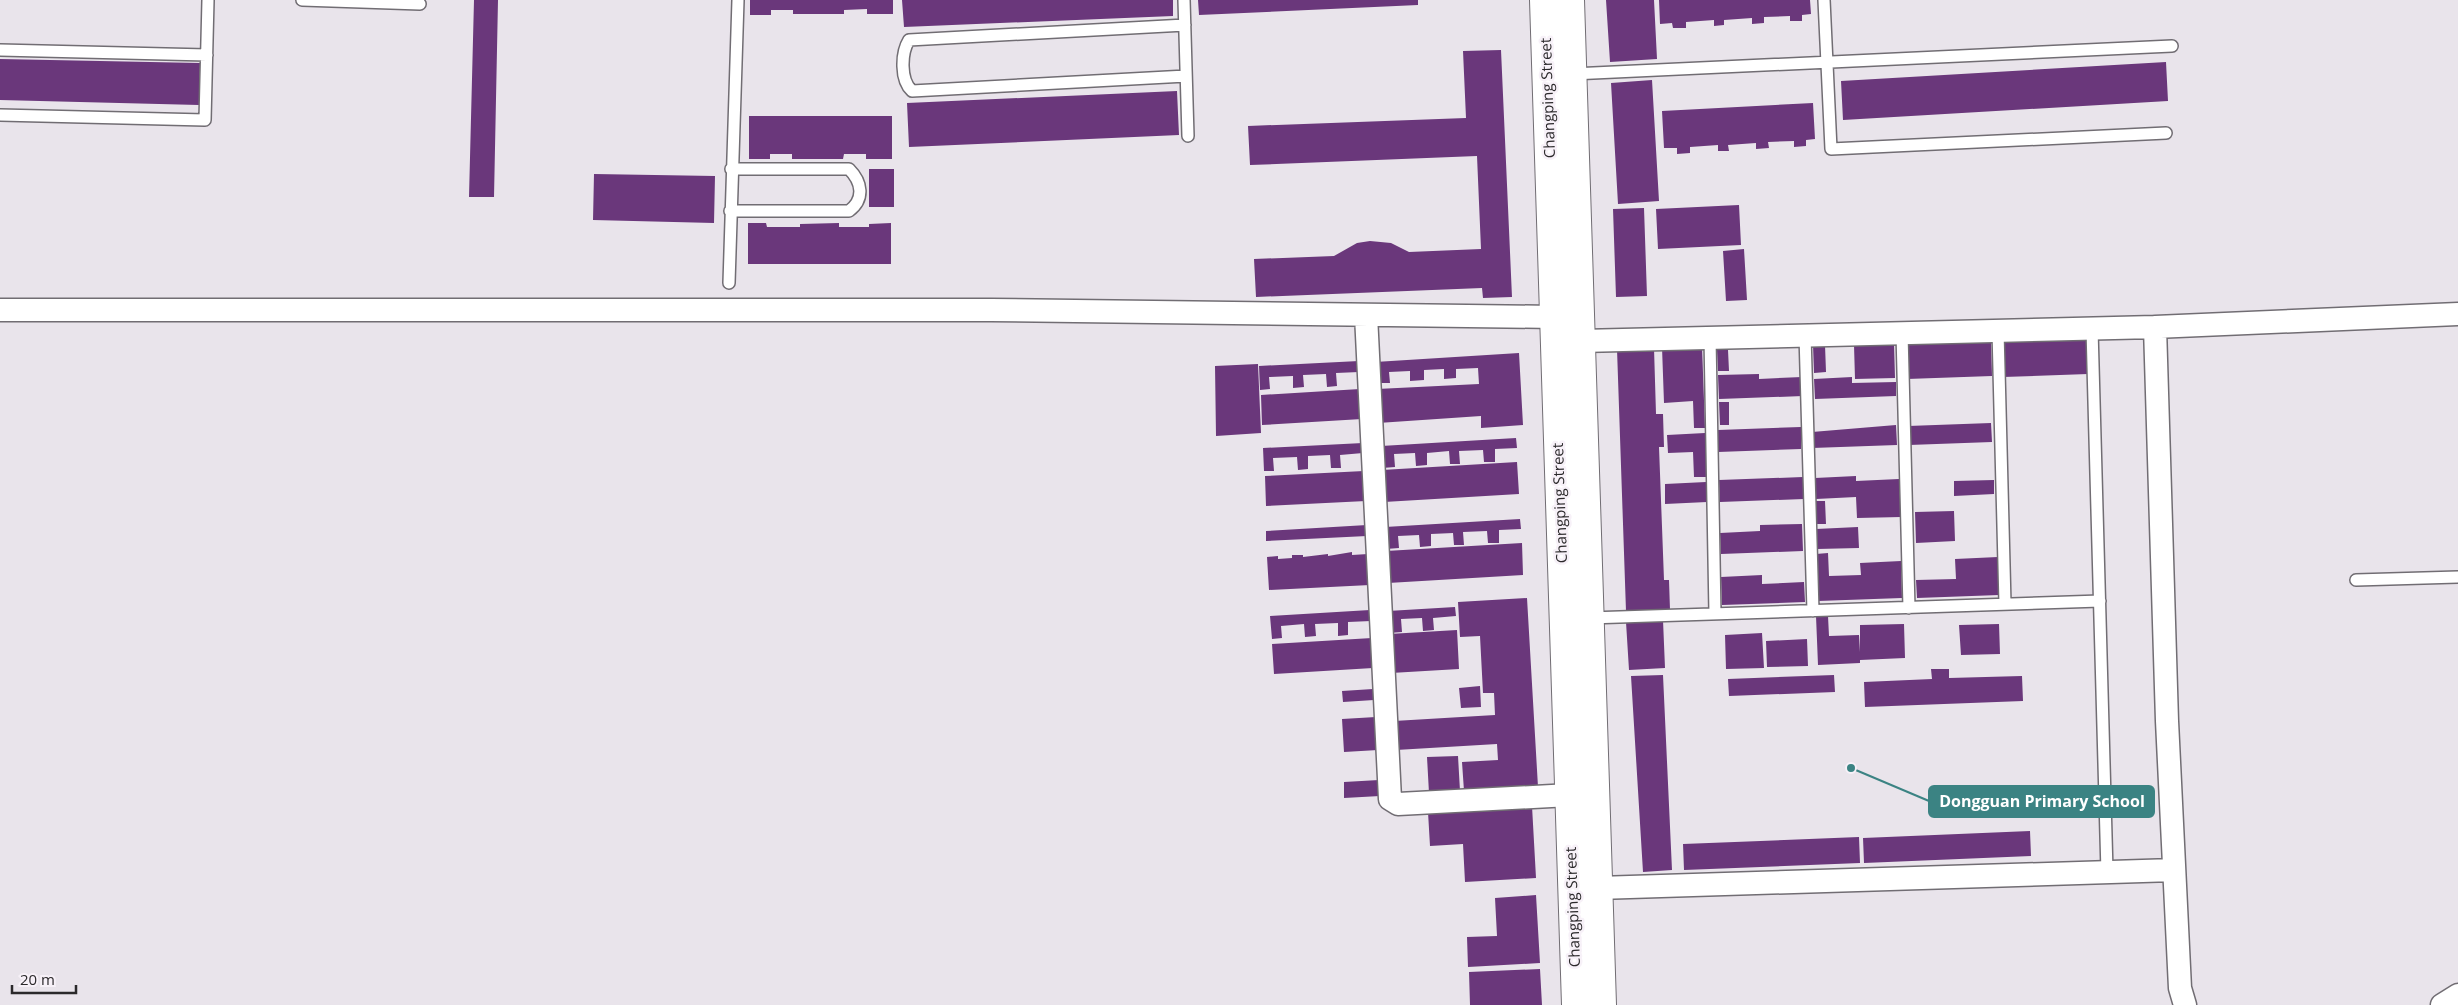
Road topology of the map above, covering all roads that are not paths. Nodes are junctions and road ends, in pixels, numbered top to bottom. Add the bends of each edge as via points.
1 (208, 0) edge
2 (302, 0) edge
3 (738, 0) edge
4 (1184, 0) edge
5 (1544, 0) edge
6 (1570, 0) edge
7 (1824, 0) edge
8 (420, 4) dead end
9 (1185, 25) junction
10 (2172, 46) dead end
11 (0, 50) edge
12 (207, 55) junction
13 (1827, 62) junction
14 (1572, 74) junction
15 (1186, 76) junction
16 (0, 115) edge
17 (2166, 133) dead end
18 (1188, 136) dead end
19 (731, 169) junction
20 (730, 211) junction
21 (729, 283) dead end
22 (0, 310) edge
23 (2458, 314) edge
24 (1366, 315) junction
25 (1555, 317) junction
26 (2155, 327) junction
27 (2092, 329) junction
28 (1998, 330) junction
29 (1902, 333) junction
30 (1805, 335) junction
31 (1710, 338) junction
32 (1581, 341) junction
33 (2458, 577) edge
34 (2356, 580) dead end
35 (2100, 602) junction
36 (2005, 604) junction
37 (1909, 608) junction
38 (1813, 611) junction
39 (1715, 614) junction
40 (1590, 618) junction
41 (1570, 795) junction
42 (2174, 870) junction
43 (2107, 872) junction
44 (1598, 888) junction
45 (2458, 995) edge
46 (1576, 1005) edge
47 (1602, 1005) edge
48 (2185, 1005) edge
49 (2442, 1005) edge

1 - 12 lane
2 - 8 lane
3 - 19 lane
4 - 9 lane
5 - 25 street, Changping Street
6 - 14 street, Changping Street
7 - 13 lane
9 - 15 lane
9 - 15 lane via 909,40 904,48 904,78 912,91
10 - 13 lane
11 - 12 lane
12 - 16 lane via 206,120
13 - 14 lane
13 - 17 lane via 1831,149
14 - 32 street, Changping Street
15 - 18 lane
19 - 20 lane
19 - 20 lane via 849,169 858,178 860,199 849,211
20 - 21 lane
22 - 24 street via 961,310
23 - 26 street
24 - 25 street
24 - 41 street via 1390,799 1398,804
25 - 41 street, Changping Street
26 - 27 street
26 - 42 street
27 - 28 street
27 - 35 lane
28 - 29 street
28 - 36 lane
29 - 30 street
29 - 37 lane
30 - 31 street
30 - 38 lane
31 - 32 street
31 - 39 lane
32 - 40 street, Changping Street
33 - 34 lane
35 - 36 lane
35 - 43 lane
36 - 37 lane
37 - 38 lane
38 - 39 lane
39 - 40 lane
40 - 44 street, Changping Street
41 - 46 street, Changping Street
42 - 43 street
42 - 48 street via 2180,988
43 - 44 street
44 - 47 street, Changping Street
45 - 49 street

